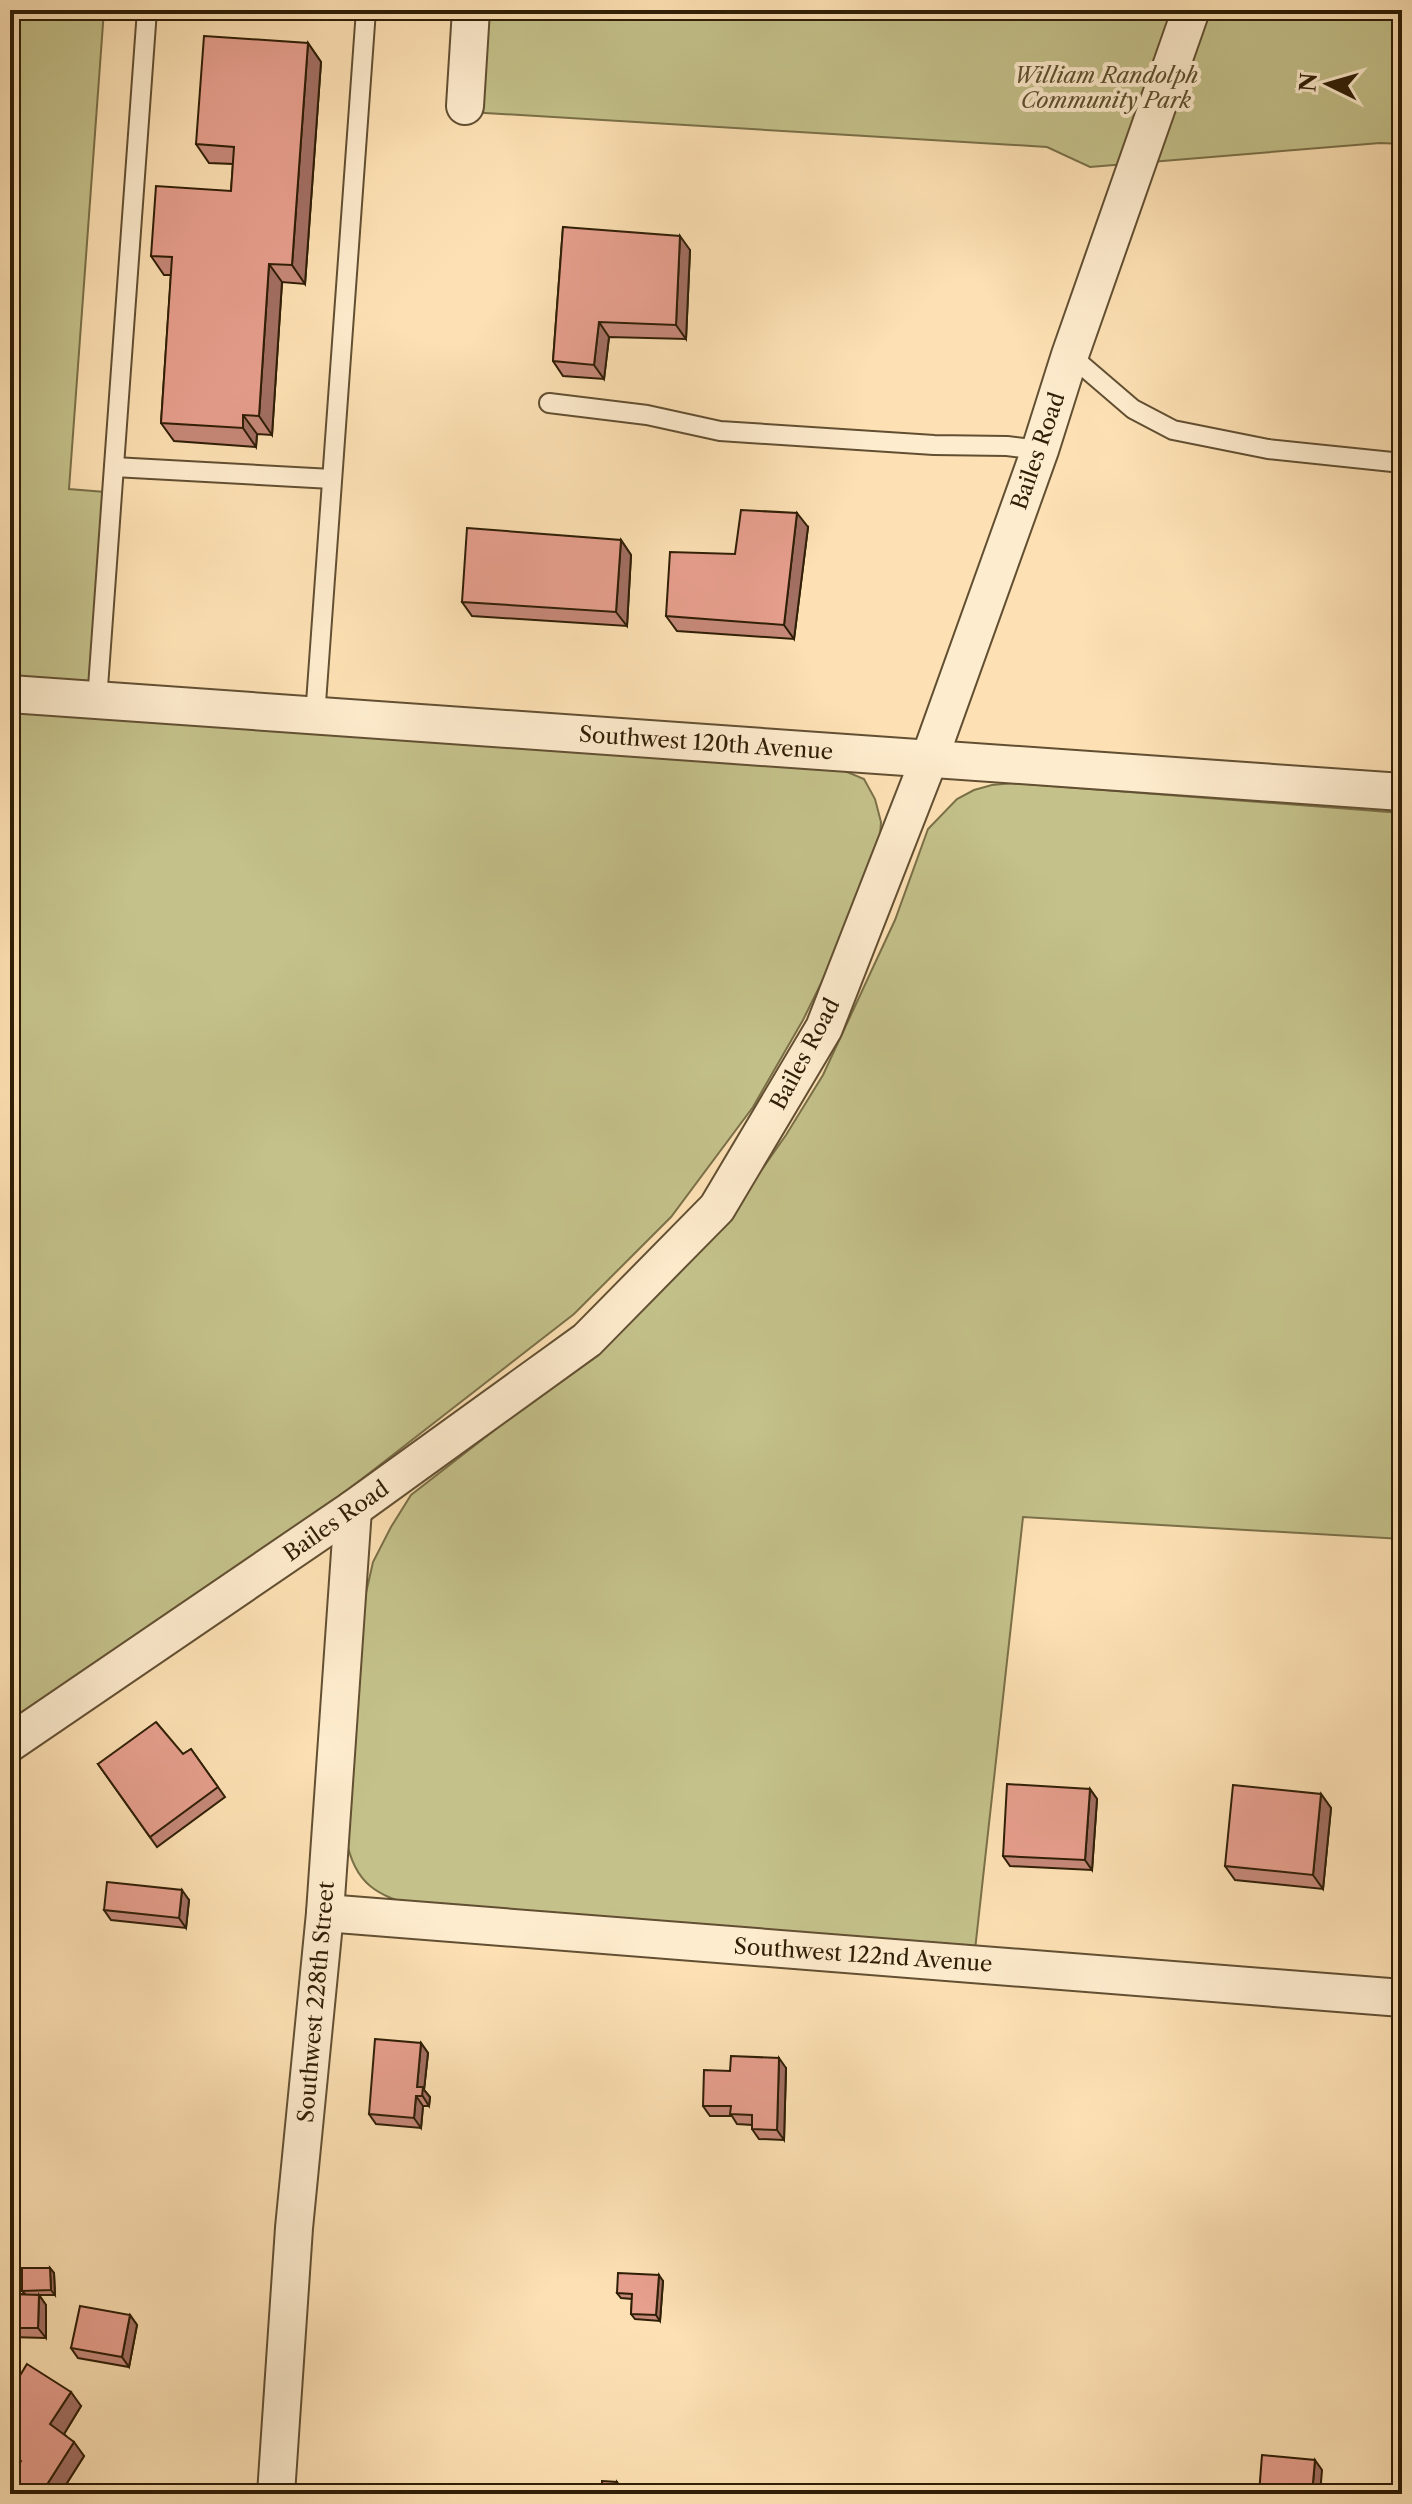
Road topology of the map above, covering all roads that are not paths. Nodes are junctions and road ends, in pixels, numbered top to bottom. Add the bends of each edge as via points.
1 (147, 10) edge
2 (366, 10) edge
3 (471, 10) edge
4 (1191, 10) edge
5 (465, 106) dead end
6 (1070, 355) junction
7 (549, 403) dead end
8 (1040, 450) junction
9 (1402, 463) edge
10 (114, 467) junction
11 (332, 479) junction
12 (10, 694) edge
13 (97, 701) junction
14 (315, 717) junction
15 (930, 757) junction
16 (1402, 792) edge
17 (353, 1509) junction
18 (10, 1743) edge
19 (325, 1913) junction
20 (1402, 1998) edge
21 (276, 2494) edge

1 - 10 lane
2 - 11 lane
3 - 5 street
4 - 6 street, Bailes Road
6 - 8 street, Bailes Road
6 - 9 lane via 1133,409 1173,430 1268,449
7 - 8 lane via 720,431
8 - 15 street, Bailes Road
10 - 11 lane
10 - 13 lane
11 - 14 lane
12 - 13 street, Southwest 120th Avenue
13 - 14 street, Southwest 120th Avenue
14 - 15 street, Southwest 120th Avenue
15 - 16 street, Southwest 120th Avenue
15 - 17 street, Bailes Road via 824,1028 717,1208 587,1340
17 - 18 street, Bailes Road
17 - 19 street, Southwest 228th Street
19 - 20 street, Southwest 122nd Avenue
19 - 21 street, Southwest 228th Street via 294,2228

